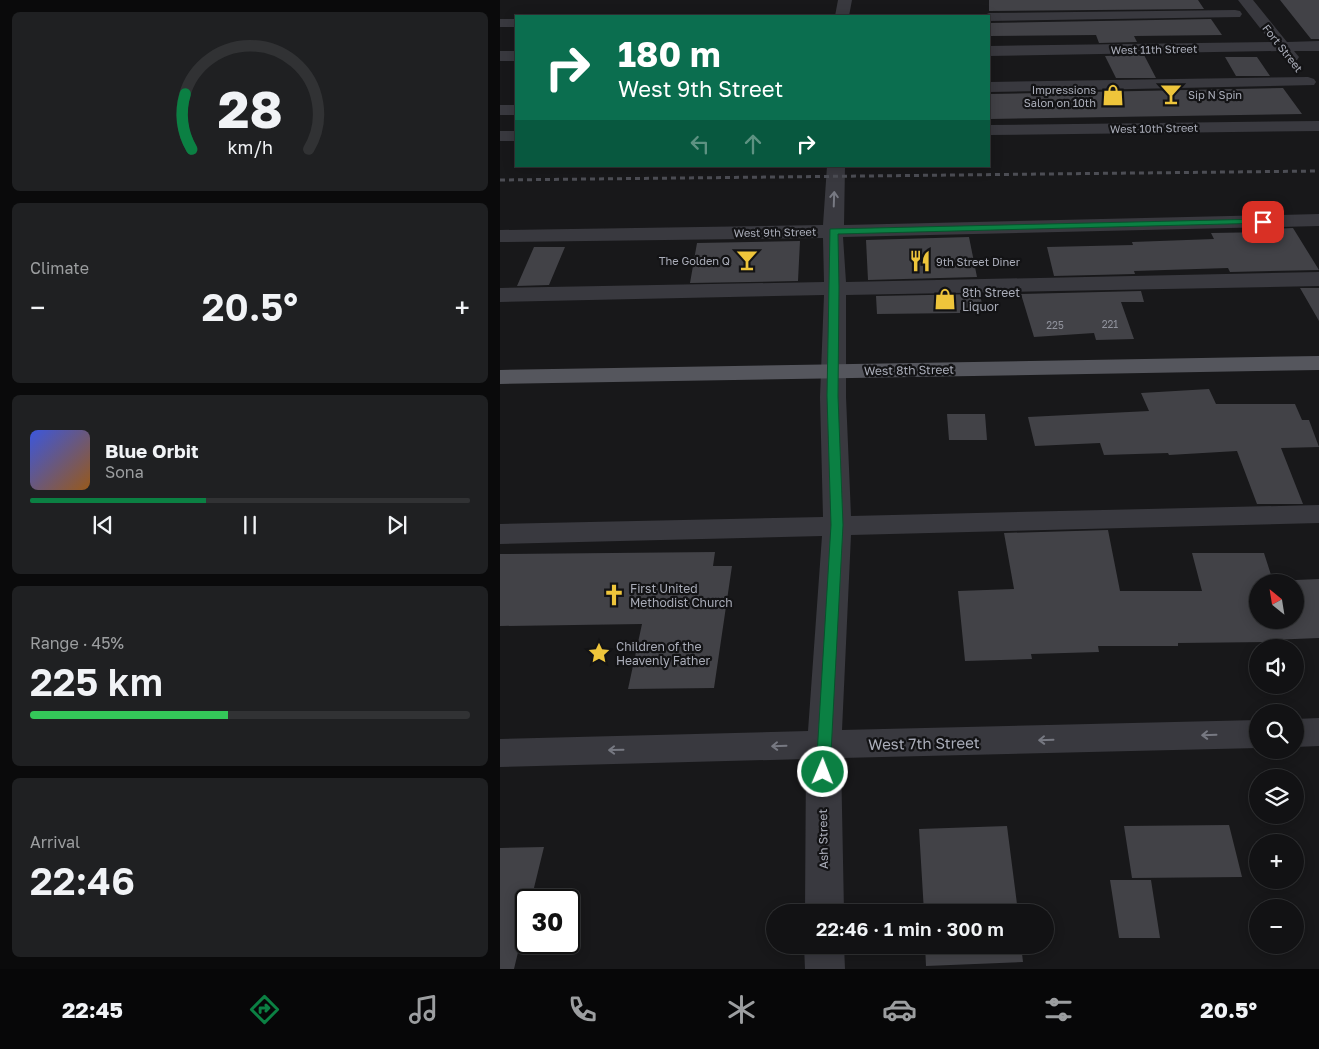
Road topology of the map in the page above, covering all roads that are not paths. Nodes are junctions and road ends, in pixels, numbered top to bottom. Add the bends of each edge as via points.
1 (845, 0) edge
2 (1245, 0) edge
3 (1235, 14) dead end
4 (842, 15) edge
5 (990, 17) edge
6 (515, 22) edge
7 (500, 23) edge
8 (1319, 46) edge
9 (1284, 47) junction
10 (990, 51) edge
11 (500, 56) edge
12 (515, 56) edge
13 (1308, 82) junction
14 (990, 87) edge
15 (500, 96) edge
16 (515, 96) edge
17 (1319, 96) edge
18 (500, 110) edge
19 (515, 110) edge
20 (1319, 126) edge
21 (990, 130) edge
22 (500, 136) edge
23 (515, 136) edge
24 (836, 167) edge
25 (1319, 220) edge
26 (833, 231) junction
27 (500, 236) edge
28 (1319, 279) edge
29 (835, 287) junction
30 (500, 295) edge
31 (1319, 363) edge
32 (833, 371) junction
33 (500, 377) edge
34 (1319, 514) edge
35 (837, 525) junction
36 (500, 534) edge
37 (1319, 732) edge
38 (1304, 733) edge
39 (1249, 734) edge
40 (824, 745) junction
41 (500, 753) edge
42 (824, 904) edge
43 (824, 954) edge
44 (825, 969) edge

1 - 4 street
2 - 9 street, Fort Street
3 - 5 street
6 - 7 street
8 - 9 street, West 11th Street
9 - 10 street, West 11th Street
9 - 13 street, Fort Street
11 - 12 street
13 - 14 street
13 - 17 street, Fort Street
15 - 16 street
18 - 19 street
20 - 21 street, West 10th Street
22 - 23 street
26 -> 24 street, Ash Street
25 - 26 street, West 9th Street
26 - 27 street, West 9th Street
26 - 29 street, Ash Street
28 - 29 street
29 - 30 street
29 - 32 street, Ash Street
31 - 32 main road, West 8th Street
32 - 33 main road, West 8th Street
32 - 35 street, Ash Street
34 - 35 street
35 - 36 street
35 - 40 street, Ash Street
37 - 38 street
39 -> 40 street, West 7th Street
40 -> 41 street, West 7th Street
40 - 42 street, Ash Street
43 - 44 street

